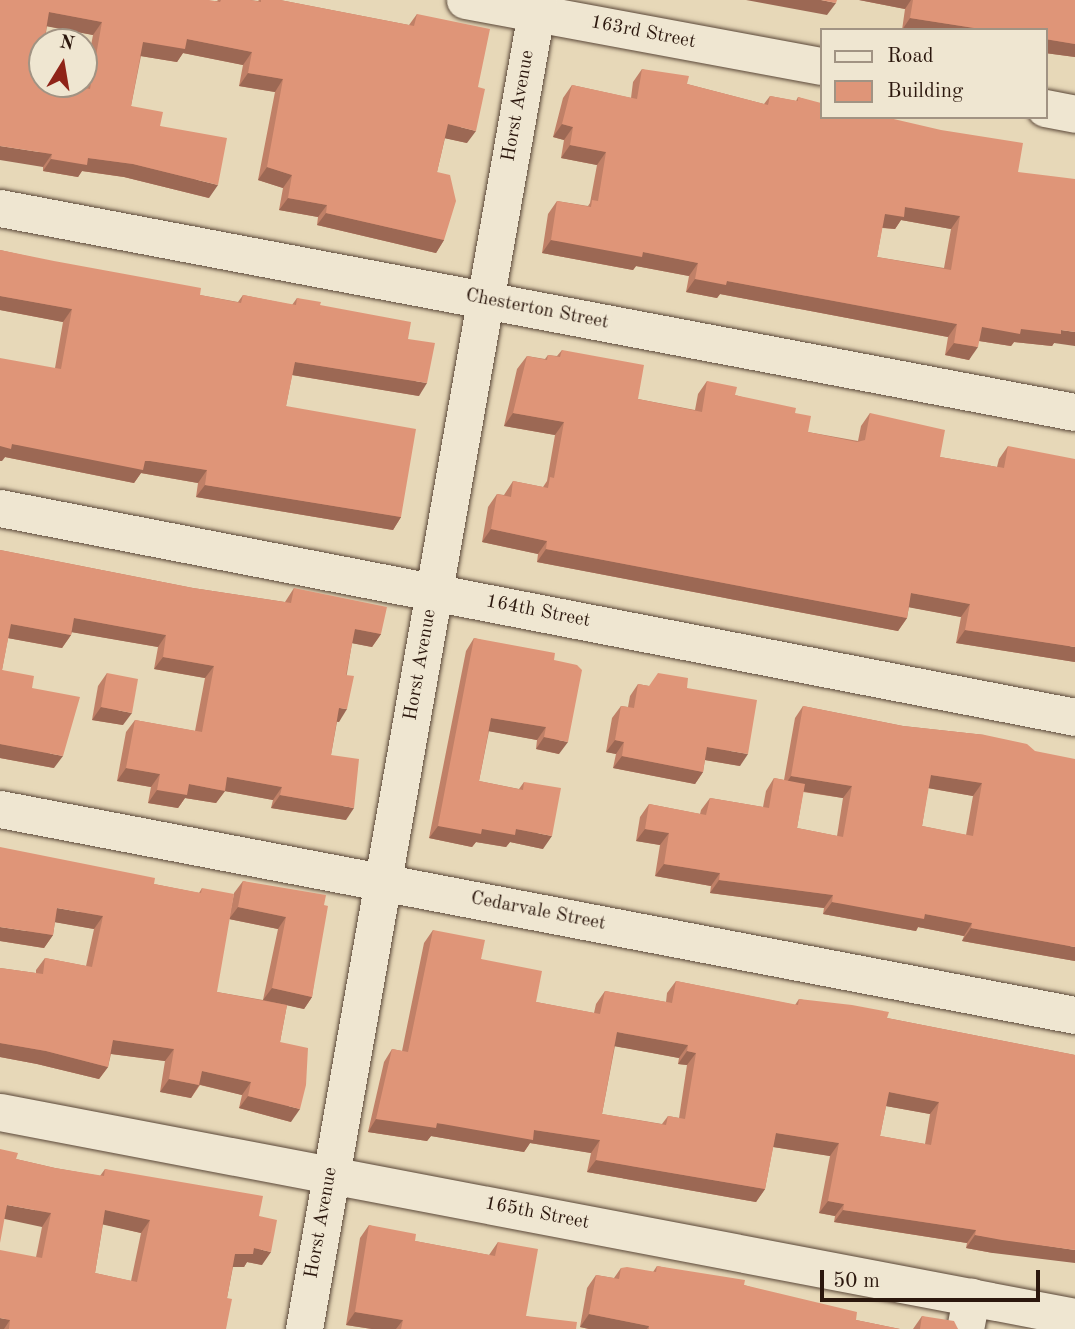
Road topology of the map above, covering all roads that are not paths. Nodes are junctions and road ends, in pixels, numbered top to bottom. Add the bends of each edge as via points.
1 (465, 0) edge
2 (536, 7) edge
3 (820, 66) edge
4 (1047, 108) edge
5 (1075, 114) edge
6 (0, 208) edge
7 (485, 300) junction
8 (1075, 412) edge
9 (0, 508) edge
10 (433, 592) junction
11 (1075, 717) edge
12 (0, 809) edge
13 (382, 882) junction
14 (1075, 1015) edge
15 (0, 1112) edge
16 (331, 1175) junction
17 (968, 1313) edge
18 (1075, 1317) edge
19 (303, 1329) edge

1 - 2 street, 163rd Street
2 - 3 street, 163rd Street
2 - 7 street, Horst Avenue
4 - 5 street
6 - 7 street, Chesterton Street
7 - 8 street, Chesterton Street
7 - 10 street, Horst Avenue
9 - 10 street, 164th Street
10 - 11 street, 164th Street
10 - 13 street, Horst Avenue
12 - 13 street, Cedarvale Street
13 - 14 street, Cedarvale Street
13 - 16 street, Horst Avenue
15 - 16 street, 165th Street
16 - 17 street, 165th Street
16 - 19 street, Horst Avenue
17 - 18 street, 165th Street

